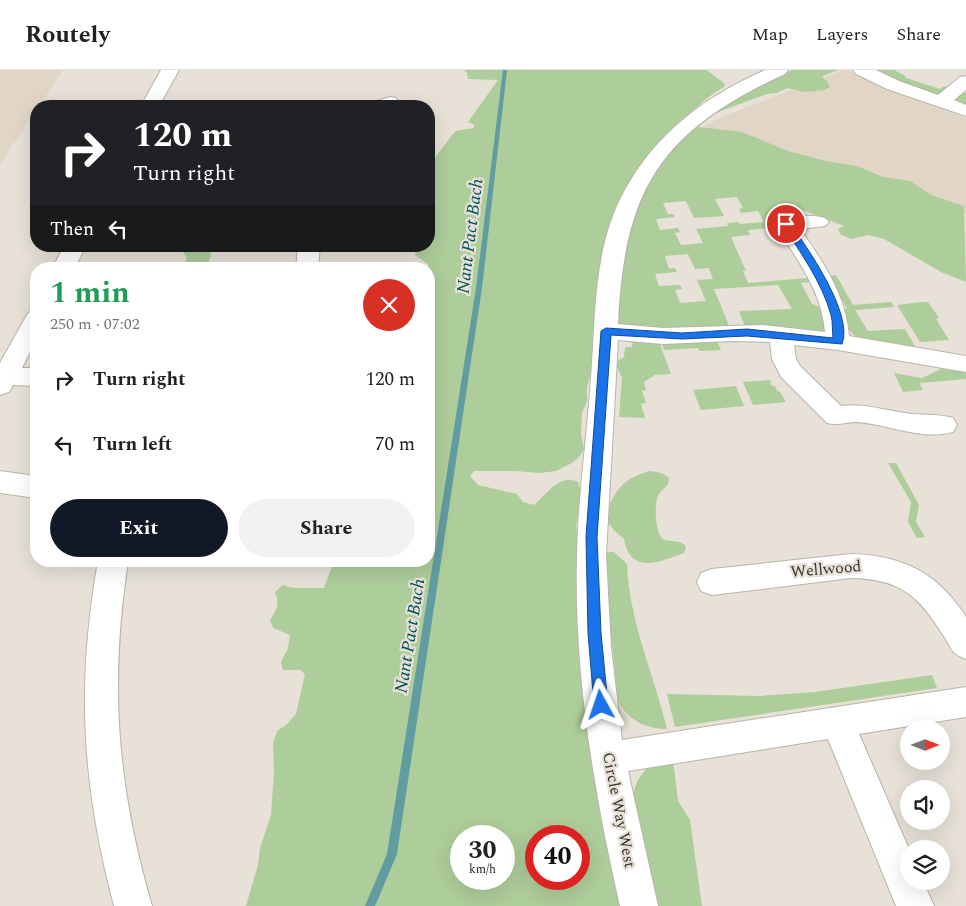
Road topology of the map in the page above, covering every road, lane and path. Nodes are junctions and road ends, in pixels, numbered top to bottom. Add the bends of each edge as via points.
1 (170, 70) edge
2 (779, 70) edge
3 (862, 70) edge
4 (966, 81) edge
5 (153, 100) edge
6 (941, 102) junction
7 (966, 111) edge
8 (818, 222) dead end
9 (807, 256) junction
10 (834, 262) dead end
11 (30, 329) edge
12 (606, 331) junction
13 (781, 335) junction
14 (838, 342) junction
15 (966, 364) edge
16 (30, 378) edge
17 (3, 381) edge
18 (944, 425) dead end
19 (0, 482) edge
20 (30, 486) edge
21 (112, 567) edge
22 (712, 582) dead end
23 (966, 645) edge
24 (966, 702) edge
25 (837, 722) junction
26 (609, 758) junction
27 (133, 906) edge
28 (639, 906) edge
29 (915, 906) edge

1 - 5 street
2 - 12 street, Circle Way West via 697,115 650,164 622,217
3 - 6 street
4 - 6 street
6 - 7 street
8 - 9 street via 786,224
9 - 10 street
9 - 14 street via 834,307
11 - 17 street
12 - 13 street via 663,336 747,332
12 - 26 street, Circle Way West via 592,537 594,633
13 - 14 street
13 - 18 street via 784,359 790,371 842,421
14 - 15 street
16 - 17 street
19 - 20 street
21 - 27 street via 101,659 103,762 111,821
22 - 23 street, Wellwood via 843,566 867,565 886,569 906,576 937,600
24 - 25 street
25 - 26 street
25 - 29 street
26 - 28 street, Circle Way West

